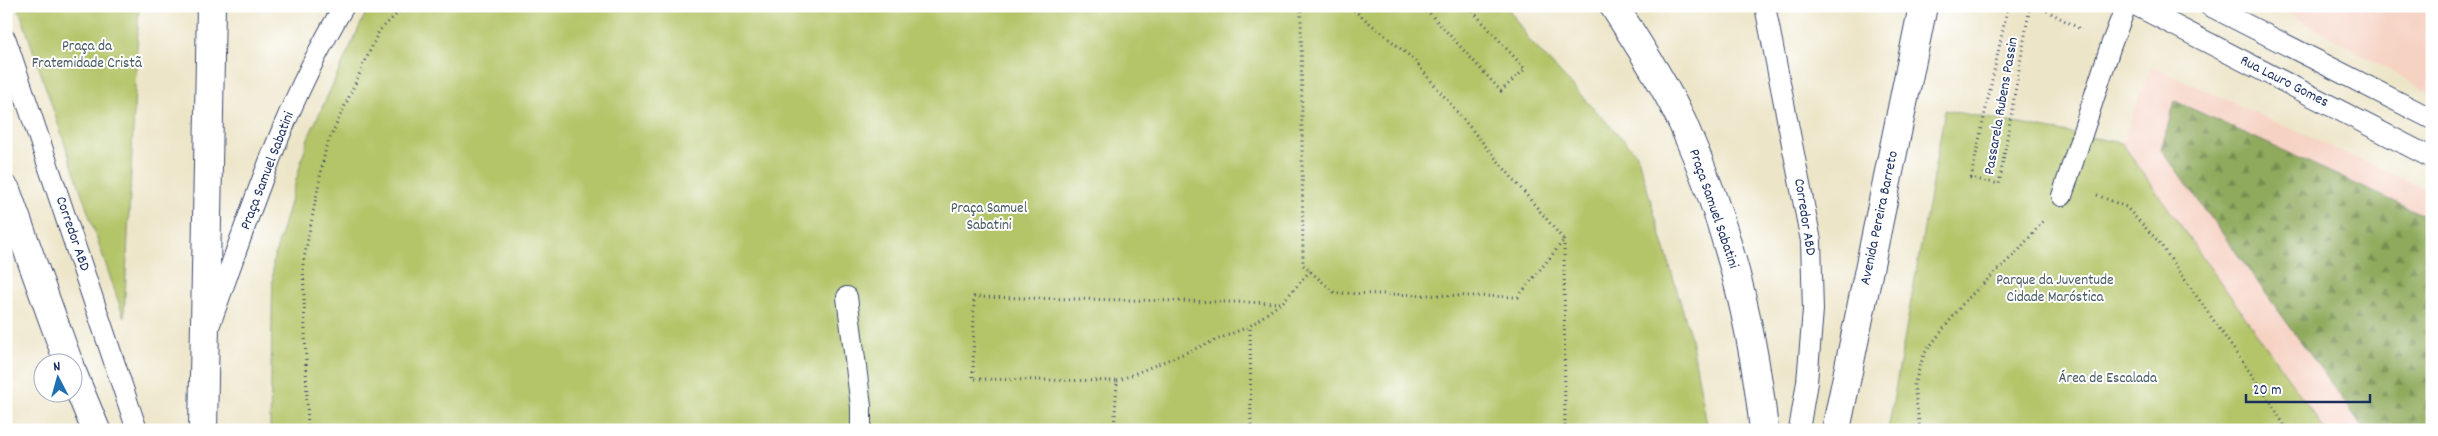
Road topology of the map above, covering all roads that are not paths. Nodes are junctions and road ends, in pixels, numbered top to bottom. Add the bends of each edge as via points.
1 (211, 6) edge
2 (344, 6) edge
3 (1614, 6) edge
4 (1765, 6) edge
5 (1923, 6) edge
6 (2126, 6) edge
7 (2137, 6) edge
8 (2210, 6) edge
9 (6, 40) edge
10 (2432, 119) edge
11 (2432, 158) edge
12 (6, 190) edge
13 (2062, 196) road end
14 (848, 297) dead end
15 (204, 341) junction
16 (65, 354) edge
17 (82, 396) edge
18 (96, 430) edge
19 (137, 430) edge
20 (203, 430) edge
21 (861, 430) edge
22 (1764, 430) edge
23 (1799, 430) edge
24 (1836, 430) edge

1 - 15 main road, Praça Samuel Sabatini
2 - 15 lane, Praça Samuel Sabatini via 318,49 274,147
3 - 22 main road, Praça Samuel Sabatini via 1682,122 1708,184 1737,280 1752,347
4 - 23 lane, Corredor ABD via 1811,241 1813,310
5 - 24 main road, Avenida Pereira Barreto
6 - 13 lane
7 - 11 lane, Rua Lauro Gomes
8 - 10 lane
9 - 19 lane, Corredor ABD
12 - 16 main road
14 - 21 lane
15 - 20 main road, Praça Samuel Sabatini
17 - 18 main road

